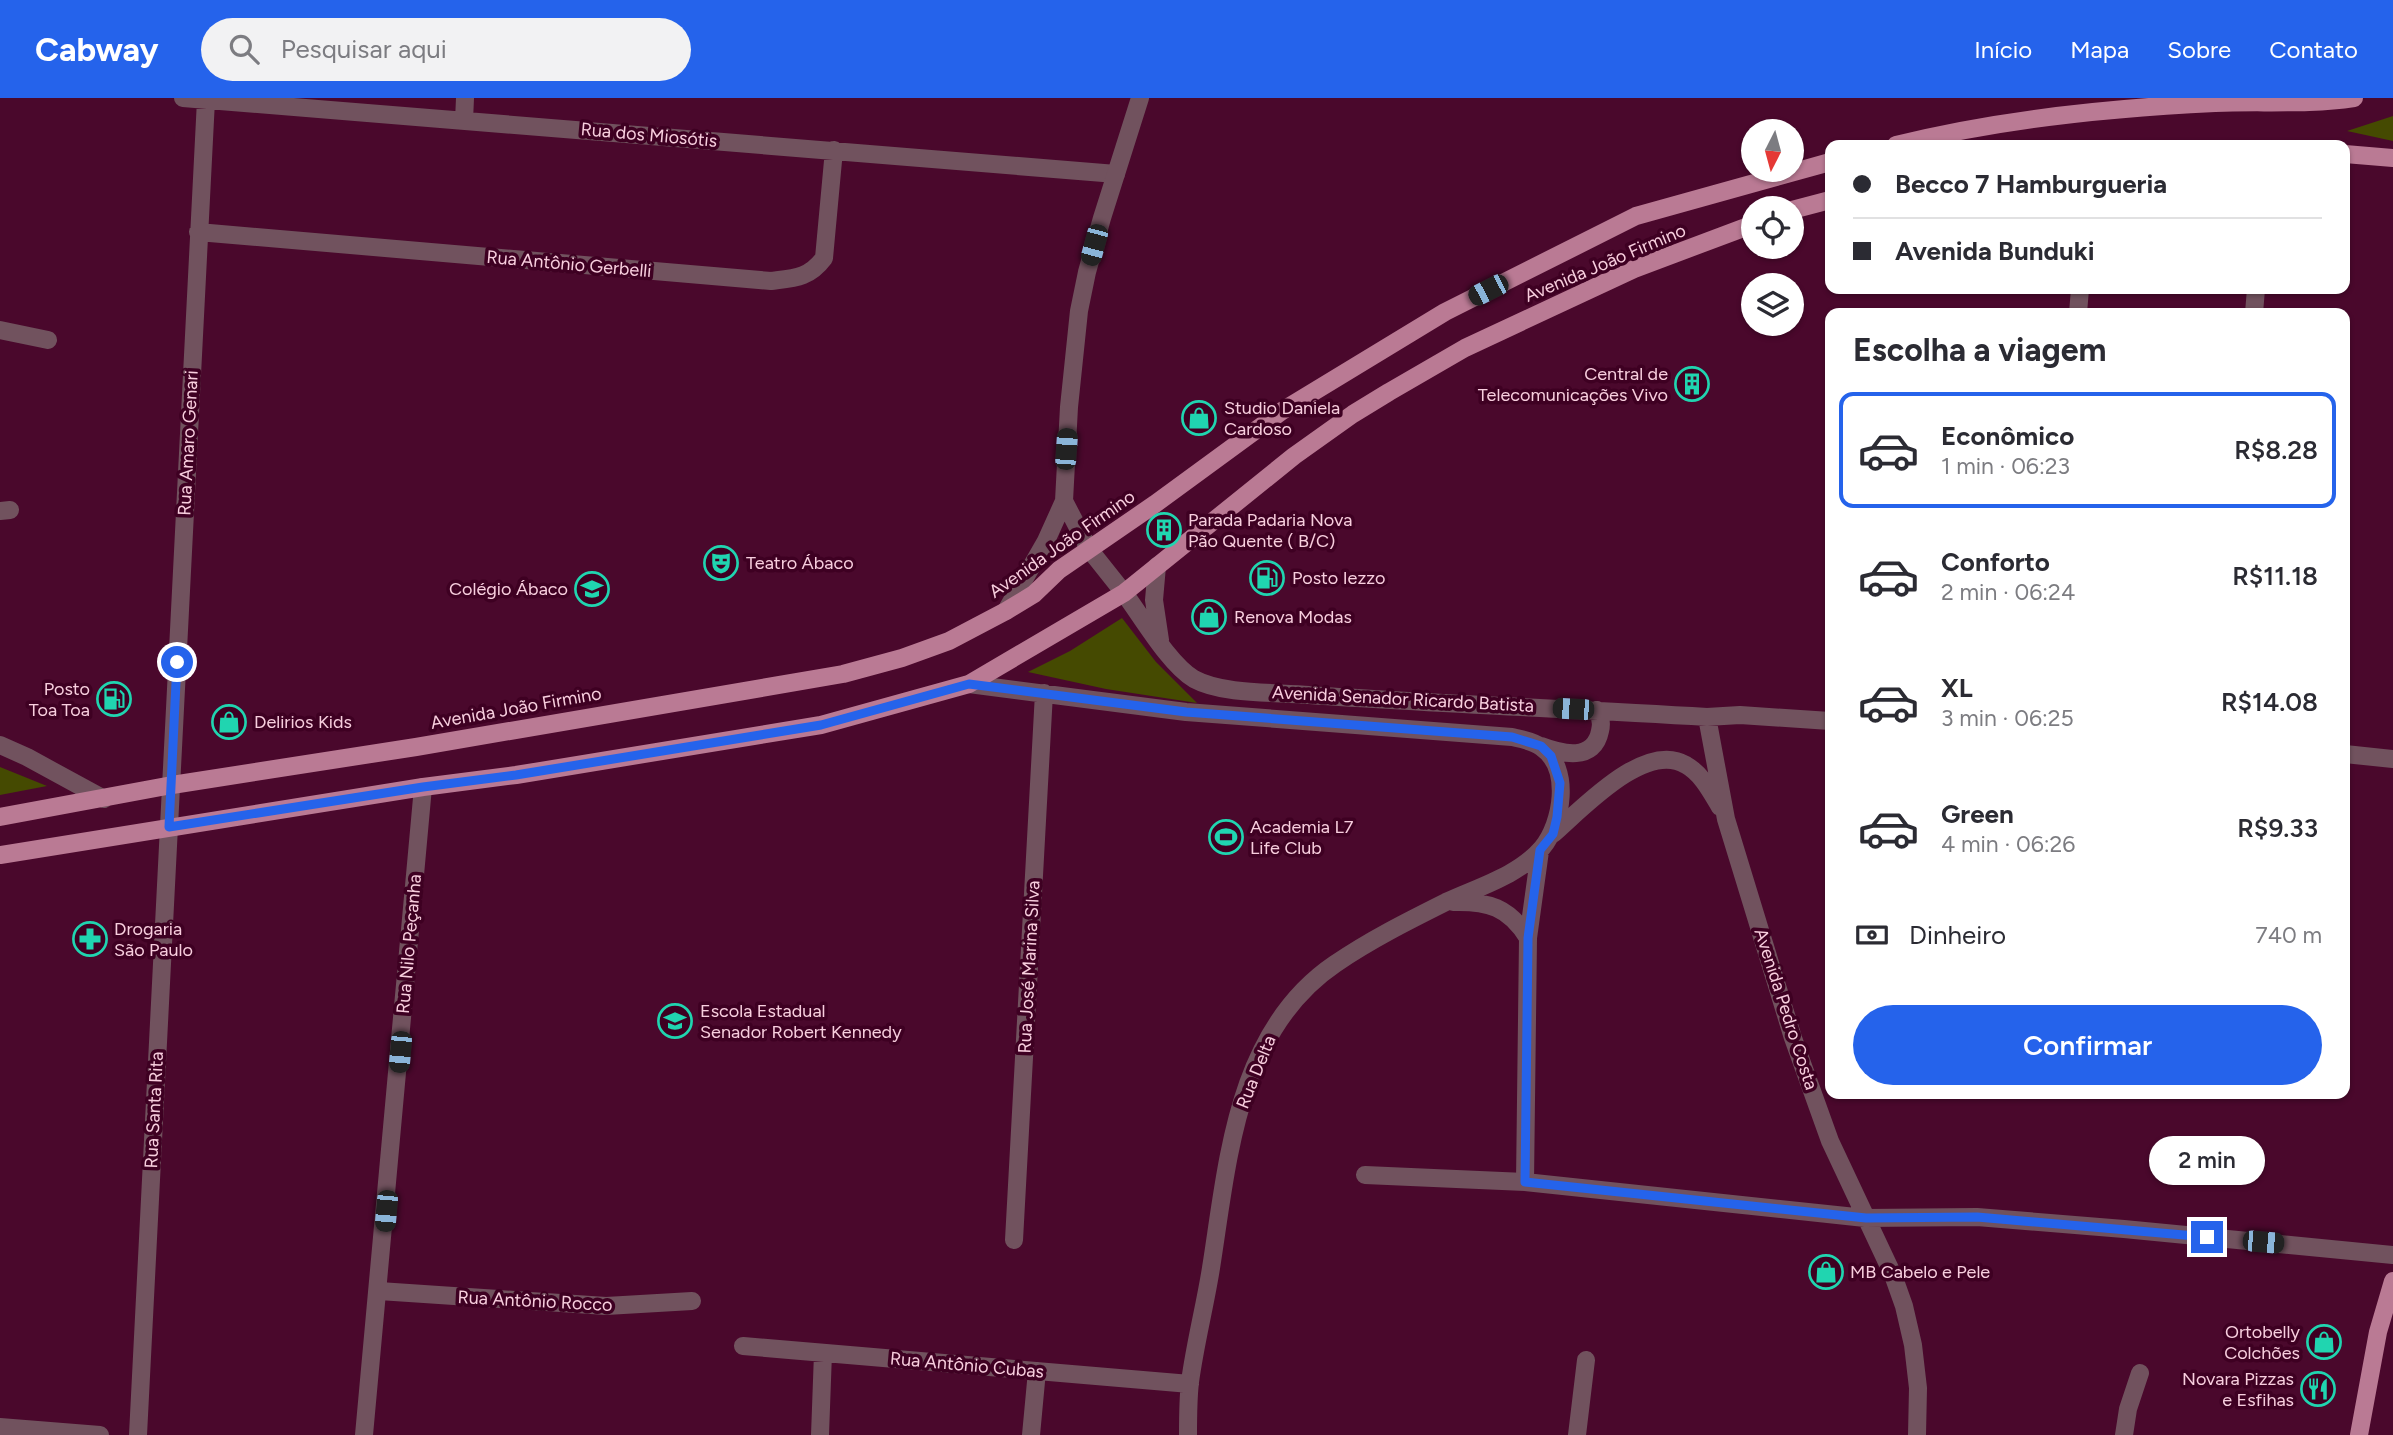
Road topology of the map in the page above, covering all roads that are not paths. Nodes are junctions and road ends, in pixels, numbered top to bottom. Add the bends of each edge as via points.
1 (183, 98) edge
2 (466, 98) edge
3 (1140, 98) edge
4 (2354, 98) edge
5 (206, 100) junction
6 (464, 121) junction
7 (1917, 140) edge
8 (834, 150) junction
9 (2350, 154) edge
10 (2393, 158) edge
11 (1825, 163) edge
12 (1116, 174) junction
13 (1825, 201) edge
14 (1804, 207) edge
15 (1741, 229) edge
16 (198, 232) junction
17 (0, 330) edge
18 (48, 340) dead end
19 (1064, 501) junction
20 (1089, 549) junction
21 (1157, 566) junction
22 (1124, 593) junction
23 (1006, 611) junction
24 (1161, 643) junction
25 (969, 684) junction
26 (1044, 693) junction
27 (1597, 710) junction
28 (1707, 717) junction
29 (1825, 720) edge
30 (0, 746) edge
31 (1541, 746) junction
32 (2350, 754) edge
33 (2393, 758) edge
34 (172, 785) junction
35 (423, 787) junction
36 (104, 799) junction
37 (0, 817) edge
38 (1726, 820) junction
39 (169, 827) junction
40 (1553, 834) junction
41 (1540, 850) junction
42 (0, 855) edge
43 (1447, 902) junction
44 (1528, 938) junction
45 (1365, 1175) dead end
46 (1525, 1182) junction
47 (1866, 1218) junction
48 (1014, 1240) dead end
49 (2393, 1255) edge
50 (2393, 1281) edge
51 (379, 1291) junction
52 (692, 1301) dead end
53 (743, 1346) dead end
54 (823, 1353) junction
55 (1586, 1360) dead end
56 (1037, 1371) junction
57 (2140, 1373) dead end
58 (1190, 1384) junction
59 (0, 1427) edge
60 (100, 1435) edge
61 (138, 1435) edge
62 (364, 1435) edge
63 (820, 1435) edge
64 (1031, 1435) edge
65 (1188, 1435) edge
66 (1577, 1435) edge
67 (1917, 1435) edge
68 (2124, 1435) edge
69 (2359, 1435) edge

1 - 5 street, Rua dos Miosótis
2 - 6 street
3 - 12 street
4 - 7 main road via 2119,110
5 - 6 street, Rua dos Miosótis
5 - 16 street, Rua Amaro Genari
6 - 8 street, Rua dos Miosótis
8 - 12 street, Rua dos Miosótis
8 - 16 street, Rua Antônio Gerbelli via 824,258 814,270 796,278 771,281
9 - 10 main road
11 - 20 main road, Avenida João Firmino via 1636,216 1445,312 1282,411
12 - 19 street via 1079,311
13 - 14 main road
15 - 21 main road, Avenida João Firmino via 1634,269 1465,348 1353,414
16 - 34 street, Rua Amaro Genari
17 - 18 street
19 - 20 street, Avenida Senador Ricardo Batista
19 - 23 street
20 - 22 street, Avenida Senador Ricardo Batista
20 - 23 main road, Avenida João Firmino
21 - 22 main road, Avenida João Firmino
21 - 24 street via 1154,600
22 - 24 street, Avenida Senador Ricardo Batista
22 - 25 main road, Avenida João Firmino
23 - 34 main road, Avenida João Firmino via 949,641 843,674
24 - 27 street, Avenida Senador Ricardo Batista via 1193,678 1220,687
25 - 26 street, Avenida Senador Ricardo Batista
25 - 35 main road, Avenida João Firmino via 821,725
26 - 31 street, Avenida Senador Ricardo Batista via 1186,712 1512,737
26 - 48 street, Rua José Marina Silva
27 - 28 street, Avenida Senador Ricardo Batista
27 - 31 street, Avenida Senador Ricardo Batista via 1601,730 1590,750 1572,754
28 - 29 street, Avenida Senador Ricardo Batista
28 - 38 street
30 - 36 street
31 - 40 street via 1551,756 1560,783
32 - 33 street
34 - 36 main road, Avenida João Firmino
34 - 39 street, Rua Santa Rita
35 - 39 main road, Avenida João Firmino
35 - 51 street, Rua Nilo Peçanha
36 - 37 main road, Avenida João Firmino
38 - 40 street via 1699,776 1685,764 1663,761 1619,778
38 - 47 street, Avenida Pedro Costa via 1793,1038 1830,1141
39 - 42 main road, Avenida João Firmino
39 - 61 street, Rua Santa Rita
40 - 41 street
41 - 43 street, Rua Delta via 1508,874
41 - 44 street
43 - 44 street via 1500,909 1515,919
43 - 58 street, Rua Delta via 1333,965 1281,1016 1263,1045 1236,1125
44 - 46 street
45 - 46 street
46 - 47 street
47 - 49 street via 1977,1217
47 - 67 street, Avenida Pedro Costa via 1904,1306 1913,1345
50 - 69 main road via 2378,1332
51 - 52 street, Rua Antônio Rocco via 606,1306
51 - 62 street, Rua Nilo Peçanha
53 - 54 street, Rua Antônio Cubas
54 - 56 street, Rua Antônio Cubas
54 - 63 street
55 - 66 street
56 - 58 street, Rua Antônio Cubas
56 - 64 street
57 - 68 street
58 - 65 street, Rua Delta
59 - 60 street

